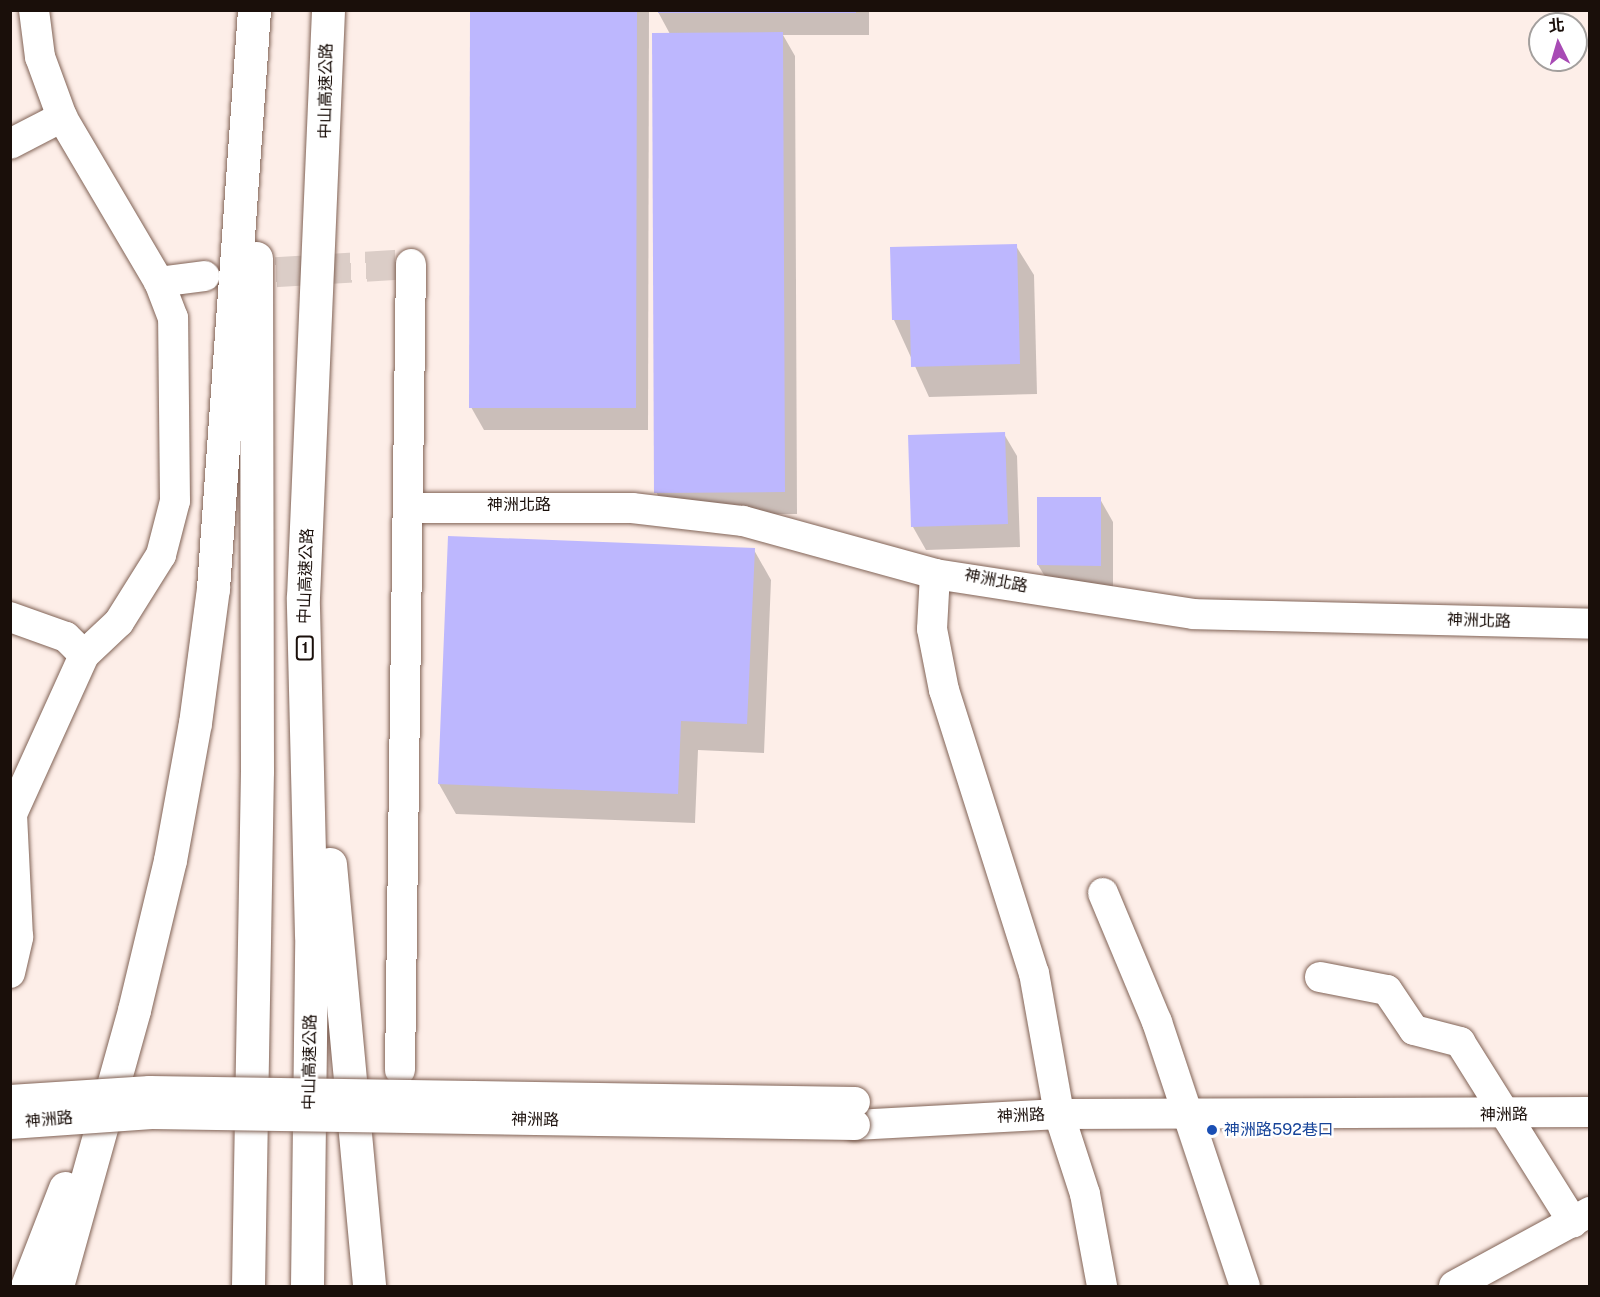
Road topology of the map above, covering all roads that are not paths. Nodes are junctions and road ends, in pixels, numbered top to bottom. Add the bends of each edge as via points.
1 (34, 10) edge
2 (255, 10) edge
3 (328, 10) edge
4 (62, 117) junction
5 (10, 144) edge
6 (411, 264) dead end
7 (205, 276) tunnel mouth
8 (159, 282) junction
9 (408, 508) junction
10 (935, 574) junction
11 (303, 597) junction
12 (10, 617) edge
13 (1590, 624) edge
14 (84, 655) junction
15 (1103, 892) dead end
16 (10, 973) edge
17 (1320, 977) dead end
18 (134, 1010) junction
19 (400, 1070) dead end
20 (10, 1100) edge
21 (1590, 1112) edge
22 (1185, 1113) junction
23 (855, 1114) junction
24 (1059, 1114) junction
25 (1504, 1116) junction
26 (10, 1124) edge
27 (1581, 1217) edge
28 (27, 1287) edge
29 (57, 1287) edge
30 (248, 1287) edge
31 (307, 1287) edge
32 (369, 1287) edge
33 (1102, 1287) edge
34 (1245, 1287) edge
35 (1454, 1287) edge

1 - 4 street via 40,57
2 - 18 highway via 213,588 170,860
2 - 30 highway via 257,771
3 - 11 highway, 中山高速公路 / 1
4 - 5 street
4 - 8 street
6 - 9 street
7 - 8 street
8 - 14 street via 173,318 175,501 161,555 119,622
9 - 10 street, 神洲北路 via 534,504 654,510 742,522
9 - 19 street
10 - 13 street, 神洲北路 via 1193,614
10 - 24 street via 932,629 944,690 1034,973
11 - 31 highway, 中山高速公路 / 1 via 311,935
11 - 32 highway
12 - 14 street via 66,636
14 - 16 street via 12,814 18,937
15 - 22 street via 1157,1022
17 - 25 street via 1387,990 1414,1030 1460,1042
18 - 28 highway
18 - 29 highway
20 - 23 street, 神洲路, bridge via 150,1091
21 - 25 street, 神洲路
22 - 24 street, 神洲路
22 - 25 street, 神洲路
22 - 34 street
23 - 24 street, 神洲路
23 - 26 street, 神洲路, bridge via 152,1114
24 - 33 street via 1085,1194
25 - 27 street
27 - 35 street

